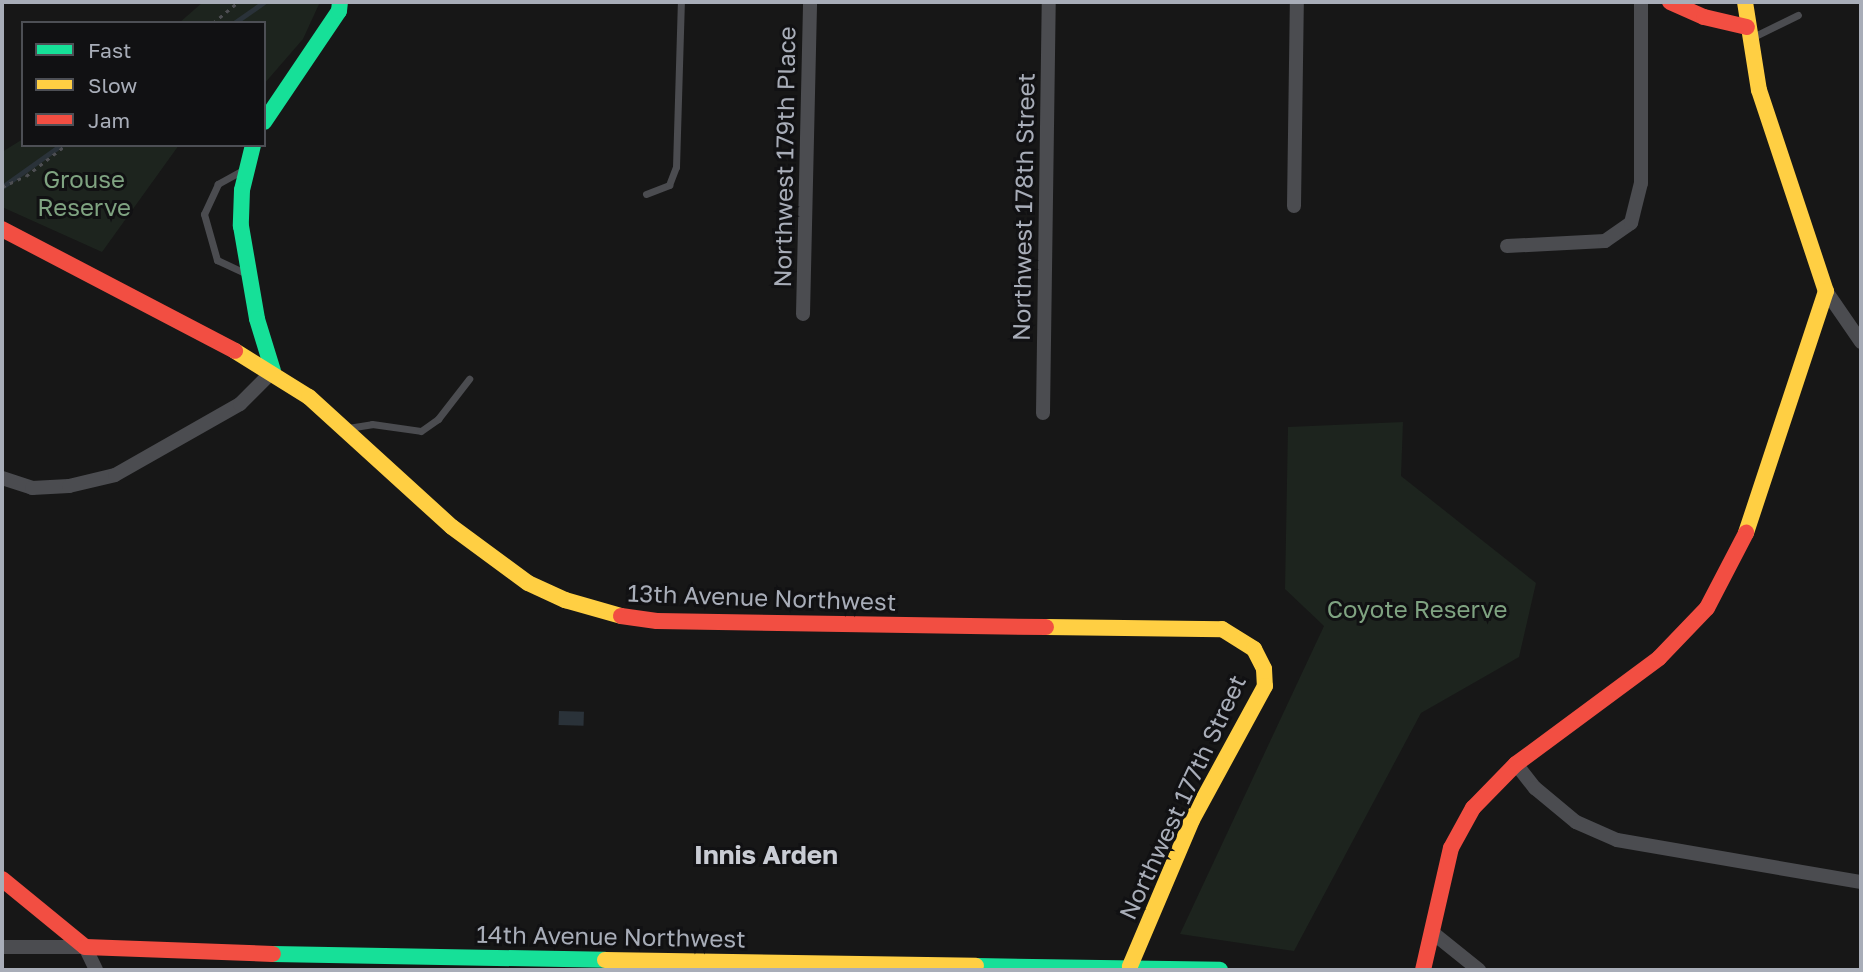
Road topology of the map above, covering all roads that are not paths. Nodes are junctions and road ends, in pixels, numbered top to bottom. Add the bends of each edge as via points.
1 (340, 2) edge
2 (681, 2) edge
3 (810, 2) edge
4 (1049, 2) edge
5 (1297, 2) edge
6 (1641, 2) edge
7 (1670, 2) edge
8 (1745, 2) edge
9 (1798, 15) dead end
10 (1748, 33) junction
11 (266, 119) edge
12 (252, 147) edge
13 (247, 168) junction
14 (646, 194) dead end
15 (1294, 206) dead end
16 (2, 229) edge
17 (1507, 246) dead end
18 (248, 274) junction
19 (1826, 291) junction
20 (803, 314) dead end
21 (1861, 342) edge
22 (273, 372) junction
23 (469, 379) dead end
24 (1043, 413) dead end
25 (344, 429) junction
26 (2, 478) edge
27 (1254, 649) joint
28 (1516, 764) junction
29 (2, 879) edge
30 (1861, 882) edge
31 (1433, 933) junction
32 (2, 947) edge
33 (85, 947) junction
34 (1130, 966) junction
35 (96, 970) edge
36 (1220, 970) edge
37 (1423, 970) edge
38 (1479, 970) edge

1 - 11 street via 340,11
2 - 14 lane via 676,167 669,185
3 - 20 street, Northwest 179th Place
4 - 24 street, Northwest 178th Street
5 - 15 street
6 - 17 street via 1641,183 1631,223 1605,241
7 - 10 street
8 - 10 street
9 - 10 lane
10 - 19 street via 1778,154
12 - 13 street
13 - 18 street via 241,226
13 - 18 lane via 218,184 204,214 217,260
16 - 22 street, 13th Avenue Northwest
18 - 22 street
19 - 21 street
19 - 28 street via 1744,540 1707,608 1659,658
22 - 25 street, 13th Avenue Northwest
22 - 26 street via 240,404 115,475 69,486 32,488
23 - 25 lane via 438,419 421,431 372,424
25 - 27 street, 13th Avenue Northwest via 495,560 553,595 609,614 657,621 1222,629
27 - 34 street, Northwest 177th Street via 1264,669 1265,686 1192,820
28 - 30 street via 1535,788 1576,822 1617,840
28 - 31 street via 1474,808 1451,848
29 - 33 street
31 - 37 street
31 - 38 street
32 - 33 street, 14th Avenue Northwest
33 - 34 street, 14th Avenue Northwest via 135,952
33 - 35 street
34 - 36 street, 14th Avenue Northwest

